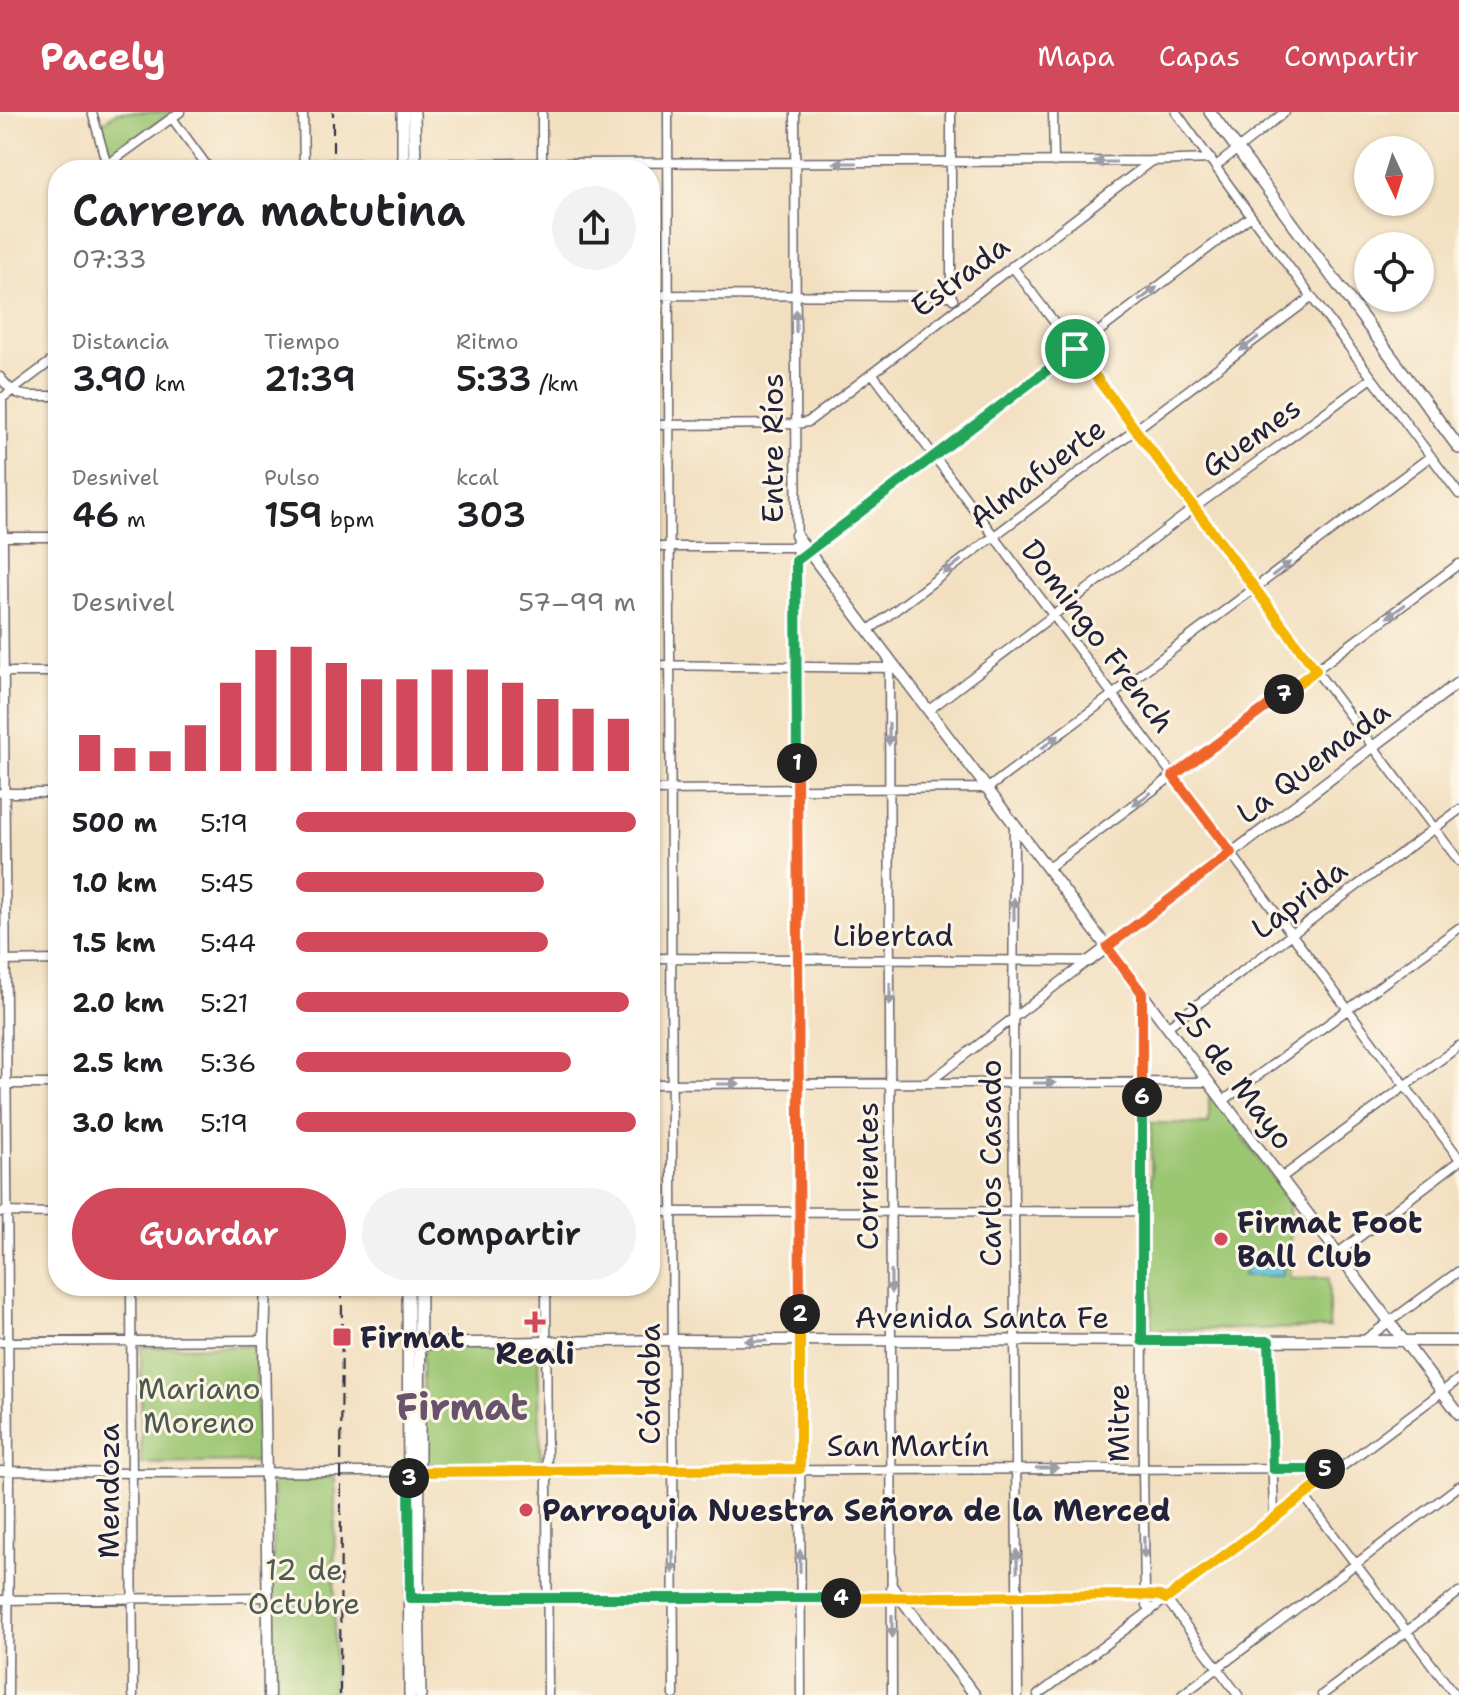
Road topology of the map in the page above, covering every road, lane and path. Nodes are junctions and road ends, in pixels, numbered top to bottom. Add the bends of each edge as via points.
1 (92, 112) edge
2 (303, 112) edge
3 (403, 112) edge
4 (414, 112) edge
5 (542, 112) edge
6 (668, 112) edge
7 (795, 112) edge
8 (951, 112) edge
9 (1053, 112) edge
10 (1176, 112) edge
11 (1210, 112) edge
12 (1285, 112) edge
13 (176, 115) edge
14 (1237, 149) junction
15 (106, 160) edge
16 (118, 160) edge
17 (204, 160) edge
18 (301, 160) edge
19 (408, 160) edge
20 (410, 160) edge
21 (542, 160) edge
22 (1150, 161) junction
23 (952, 162) junction
24 (1054, 162) junction
25 (660, 163) edge
26 (668, 163) junction
27 (795, 163) junction
28 (1213, 163) junction
29 (1251, 216) junction
30 (1012, 266) junction
31 (660, 295) edge
32 (669, 295) junction
33 (796, 295) junction
34 (951, 296) junction
35 (1312, 297) junction
36 (958, 308) junction
37 (1075, 349) junction
38 (48, 363) edge
39 (872, 373) junction
40 (0, 377) edge
41 (1372, 378) junction
42 (4, 396) edge
43 (48, 396) edge
44 (796, 424) junction
45 (660, 425) edge
46 (670, 425) junction
47 (1135, 430) junction
48 (1459, 448) edge
49 (934, 456) junction
50 (1431, 456) junction
51 (1459, 494) edge
52 (1194, 508) junction
53 (796, 535) junction
54 (994, 536) junction
55 (2, 537) edge
56 (48, 537) edge
57 (660, 547) edge
58 (670, 547) junction
59 (796, 547) junction
60 (809, 552) junction
61 (796, 561) junction
62 (1459, 564) edge
63 (1254, 588) junction
64 (1053, 615) junction
65 (869, 630) junction
66 (892, 664) junction
67 (660, 665) edge
68 (671, 665) junction
69 (797, 667) junction
70 (1316, 670) junction
71 (2, 672) edge
72 (48, 672) edge
73 (1459, 682) edge
74 (1113, 695) junction
75 (929, 710) junction
76 (1373, 746) junction
77 (1173, 776) junction
78 (988, 788) junction
79 (797, 789) junction
80 (889, 789) junction
81 (660, 790) edge
82 (672, 790) junction
83 (2, 793) edge
84 (48, 793) edge
85 (1459, 810) edge
86 (1014, 822) junction
87 (1435, 828) junction
88 (1231, 853) junction
89 (1459, 861) edge
90 (1048, 868) junction
91 (1459, 928) edge
92 (1292, 934) junction
93 (1107, 947) junction
94 (660, 958) edge
95 (672, 958) junction
96 (798, 959) junction
97 (890, 959) junction
98 (48, 960) edge
99 (1014, 960) junction
100 (3, 961) edge
101 (1089, 961) junction
102 (1142, 993) junction
103 (1348, 1009) junction
104 (1013, 1018) junction
105 (1167, 1027) junction
106 (1459, 1046) edge
107 (1209, 1082) junction
108 (799, 1083) junction
109 (890, 1083) junction
110 (928, 1083) junction
111 (1013, 1083) junction
112 (1142, 1083) junction
113 (3, 1084) edge
114 (48, 1084) edge
115 (660, 1084) edge
116 (672, 1084) junction
117 (1405, 1086) junction
118 (1223, 1101) junction
119 (1459, 1160) edge
120 (1281, 1178) junction
121 (1014, 1211) junction
122 (1142, 1211) junction
123 (4, 1212) edge
124 (660, 1212) edge
125 (673, 1212) junction
126 (799, 1212) junction
127 (891, 1212) junction
128 (48, 1213) edge
129 (1338, 1253) junction
130 (1459, 1271) edge
131 (131, 1296) edge
132 (266, 1296) edge
133 (409, 1296) edge
134 (419, 1296) edge
135 (546, 1296) edge
136 (1390, 1323) junction
137 (264, 1340) junction
138 (673, 1340) junction
139 (132, 1341) junction
140 (800, 1341) junction
141 (891, 1341) junction
142 (1015, 1341) junction
143 (1142, 1341) junction
144 (1269, 1341) junction
145 (1363, 1341) junction
146 (1459, 1341) edge
147 (4, 1342) edge
148 (546, 1342) junction
149 (1404, 1342) junction
150 (414, 1344) junction
151 (1459, 1379) edge
152 (1442, 1392) junction
153 (1459, 1414) edge
154 (1016, 1468) junction
155 (800, 1469) junction
156 (892, 1469) junction
157 (1143, 1469) junction
158 (1273, 1469) junction
159 (673, 1470) junction
160 (4, 1471) edge
161 (547, 1471) junction
162 (1337, 1471) junction
163 (266, 1472) junction
164 (414, 1472) junction
165 (132, 1473) junction
166 (1459, 1486) edge
167 (1304, 1496) junction
168 (1274, 1516) junction
169 (1356, 1564) junction
170 (1459, 1592) edge
171 (895, 1594) junction
172 (1145, 1595) junction
173 (1017, 1596) junction
174 (268, 1597) junction
175 (414, 1598) junction
176 (547, 1598) junction
177 (673, 1598) junction
178 (801, 1598) junction
179 (132, 1599) junction
180 (1166, 1599) junction
181 (4, 1600) edge
182 (1151, 1611) junction
183 (1407, 1631) junction
184 (1218, 1668) junction
185 (1456, 1694) edge
186 (8, 1695) edge
187 (133, 1695) edge
188 (269, 1695) edge
189 (410, 1695) edge
190 (420, 1695) edge
191 (548, 1695) edge
192 (674, 1695) edge
193 (801, 1695) edge
194 (892, 1695) edge
195 (975, 1695) edge
196 (1018, 1695) edge
197 (1038, 1695) edge
198 (1182, 1695) edge
199 (1238, 1695) edge
200 (1322, 1695) edge

1 - 15 street
2 - 18 street
3 - 19 main road
4 - 20 main road
5 - 21 street
6 - 26 street, Córdoba
7 - 27 street, Entre Ríos
8 - 23 street
9 - 24 street
10 - 28 street
11 - 14 main road
12 - 14 street
13 - 16 street
13 - 17 street
14 - 28 street
14 - 48 main road
22 -> 24 street
22 - 28 street
22 - 30 street, Estrada
23 - 24 street
23 -> 27 street
23 - 34 street
25 - 26 street
26 - 27 street
26 - 32 street, Córdoba
27 - 33 street, Entre Ríos
28 - 29 street
29 - 35 street
37 -> 29 street
30 - 36 street, Estrada
30 - 37 street
31 - 32 street
32 - 33 street
32 - 46 street, Córdoba
33 - 34 street
44 -> 33 street, Entre Ríos
34 - 36 street
35 - 41 street
35 -> 47 street, Almafuerte
36 - 39 street, Estrada
37 - 47 street
37 - 49 street
38 - 42 street
39 - 44 street, Estrada via 808,422
39 - 49 street, Domingo French
40 - 42 street
41 - 50 street
41 - 52 street, Guemes
42 - 43 street
42 - 55 street
44 - 46 street
44 - 53 street, Entre Ríos
45 - 46 street
46 - 58 street, Córdoba
47 - 52 street
47 - 54 street, Almafuerte
49 - 54 street, Domingo French
49 - 60 street
50 - 51 street
63 -> 50 street
52 - 63 street
52 - 64 street, Guemes
53 - 59 street, Entre Ríos
53 - 60 street, 25 de Mayo
54 - 64 street, Domingo French
54 -> 65 street, Almafuerte
55 - 56 street
55 - 71 street
57 - 58 street
58 - 59 street
58 - 68 street, Córdoba
59 - 60 street
59 - 61 street, Entre Ríos
60 - 61 street
60 - 65 street, 25 de Mayo
61 - 69 street, Entre Ríos
62 -> 70 street
63 - 70 street
63 - 74 street
64 - 74 street, Domingo French
64 - 75 street, Guemes
65 - 66 street, 25 de Mayo
66 - 69 street
66 - 75 street, 25 de Mayo
66 -> 80 street, Corrientes
67 - 68 street
68 - 69 street
68 - 82 street, Córdoba
69 - 79 street, Entre Ríos
70 - 76 street
70 - 77 street
71 - 72 street
71 - 83 street
73 - 76 street, La Quemada
74 - 77 street, Domingo French
78 -> 74 street
75 - 78 street, 25 de Mayo
76 - 87 street
76 - 88 street, La Quemada
77 - 88 street, Domingo French
77 -> 90 street
78 - 80 street
78 - 86 street, 25 de Mayo
79 - 80 street
79 - 82 street
79 - 96 street, Entre Ríos
80 - 97 street, Corrientes
81 - 82 street
82 - 95 street, Córdoba
83 - 84 street
83 - 100 street
85 - 87 street, Laprida
86 - 90 street, 25 de Mayo
99 -> 86 street, Carlos Casado
87 - 89 street
87 - 92 street, Laprida
88 - 92 street, Domingo French
88 - 93 street, La Quemada
90 - 93 street, 25 de Mayo
91 - 103 street
92 - 103 street, Domingo French
92 - 105 street, Laprida
93 - 101 street, La Quemada
93 - 102 street, 25 de Mayo
94 - 95 street, Libertad
95 - 96 street, Libertad
95 - 116 street, Córdoba
96 - 97 street, Libertad
96 - 108 street, Entre Ríos
97 - 99 street, Libertad
97 -> 109 street, Corrientes
98 - 100 street
99 - 101 street, Libertad
99 - 104 street, Carlos Casado
100 - 113 street
101 - 104 street, La Quemada
102 - 105 street, 25 de Mayo
102 - 112 street, Mitre
103 - 117 street, Domingo French
103 - 118 street
104 - 110 street, La Quemada
104 - 111 street, Carlos Casado
105 - 107 street, 25 de Mayo
106 - 117 street
107 - 112 street
107 - 118 street, 25 de Mayo
108 - 109 street
116 -> 108 street
108 - 126 street, Entre Ríos
109 - 110 street
109 - 127 street, Corrientes
110 - 111 street
111 -> 112 street
111 - 121 street, Carlos Casado
112 - 122 street, Mitre
113 - 114 street
113 - 123 street
115 - 116 street
116 - 125 street, Córdoba
117 - 119 street, Domingo French
117 - 120 street
118 - 120 street, 25 de Mayo
119 - 129 street
120 - 129 street, 25 de Mayo
121 - 122 street
121 - 127 street
121 - 142 street, Carlos Casado
122 - 143 street, Mitre
123 - 128 street
123 - 147 street
124 - 125 street
125 - 126 street
125 - 138 street, Córdoba
126 - 127 street
126 - 140 street, Entre Ríos
127 -> 141 street, Corrientes
129 - 136 street, 25 de Mayo
130 - 136 street
131 - 139 street, Mendoza
132 - 137 street
133 - 150 main road
134 - 150 main road
135 - 148 street
136 - 145 street
136 - 149 street, 25 de Mayo
137 - 139 street
137 - 163 street
140 -> 138 street, Avenida Santa Fe
138 - 148 street, Avenida Santa Fe
138 - 159 street, Córdoba
139 - 147 street
139 - 165 street, Mendoza
140 - 141 street, Avenida Santa Fe
140 - 155 street, Entre Ríos
141 - 142 street, Avenida Santa Fe
141 - 156 street, Corrientes
142 - 143 street, Avenida Santa Fe
142 - 154 street, Carlos Casado
143 - 144 street, Avenida Santa Fe
143 - 157 street, Mitre
144 - 145 street, Avenida Santa Fe
144 - 158 street
145 - 149 street, Avenida Santa Fe
146 - 149 street, Avenida Santa Fe
147 - 160 street
148 - 150 street, Avenida Santa Fe
148 - 161 street
149 - 152 street, 25 de Mayo
150 - 164 main road
151 - 152 street
152 - 153 street, 25 de Mayo
152 - 162 street
154 - 156 street, San Martín
154 -> 157 street, San Martín
173 -> 154 street, Carlos Casado
155 - 156 street, San Martín
155 - 159 street, San Martín
178 -> 155 street, Entre Ríos
156 - 171 street, Corrientes
157 - 158 street, San Martín
157 -> 172 street, Mitre
158 - 162 street, San Martín
158 - 168 street
159 - 161 street, San Martín
159 -> 177 street, Córdoba
160 - 165 street, San Martín
160 - 181 street
161 - 164 street, San Martín
161 - 176 street
162 - 167 street
163 - 164 street, San Martín
163 - 165 street, San Martín
163 - 174 street
164 - 175 main road
165 - 179 street, Mendoza
166 - 169 street
167 - 168 street
167 - 169 street
168 - 180 street
169 - 183 street
169 - 184 street
170 - 183 street
171 - 173 street
171 - 178 street
171 -> 194 street, Corrientes
171 - 195 street
172 - 173 street
172 - 180 street
172 - 182 street, Mitre
173 - 196 street, Carlos Casado
174 - 179 street
174 - 188 street
175 - 176 street
175 - 189 main road
175 - 190 main road
176 - 177 street
176 - 191 street
177 - 178 street
177 - 192 street, Córdoba
178 - 193 street, Entre Ríos
179 - 181 street
179 - 187 street, Mendoza
180 - 182 street
180 - 184 street
181 - 186 street
182 - 197 street
183 - 185 street
183 - 200 street
184 - 198 street
184 - 199 street

